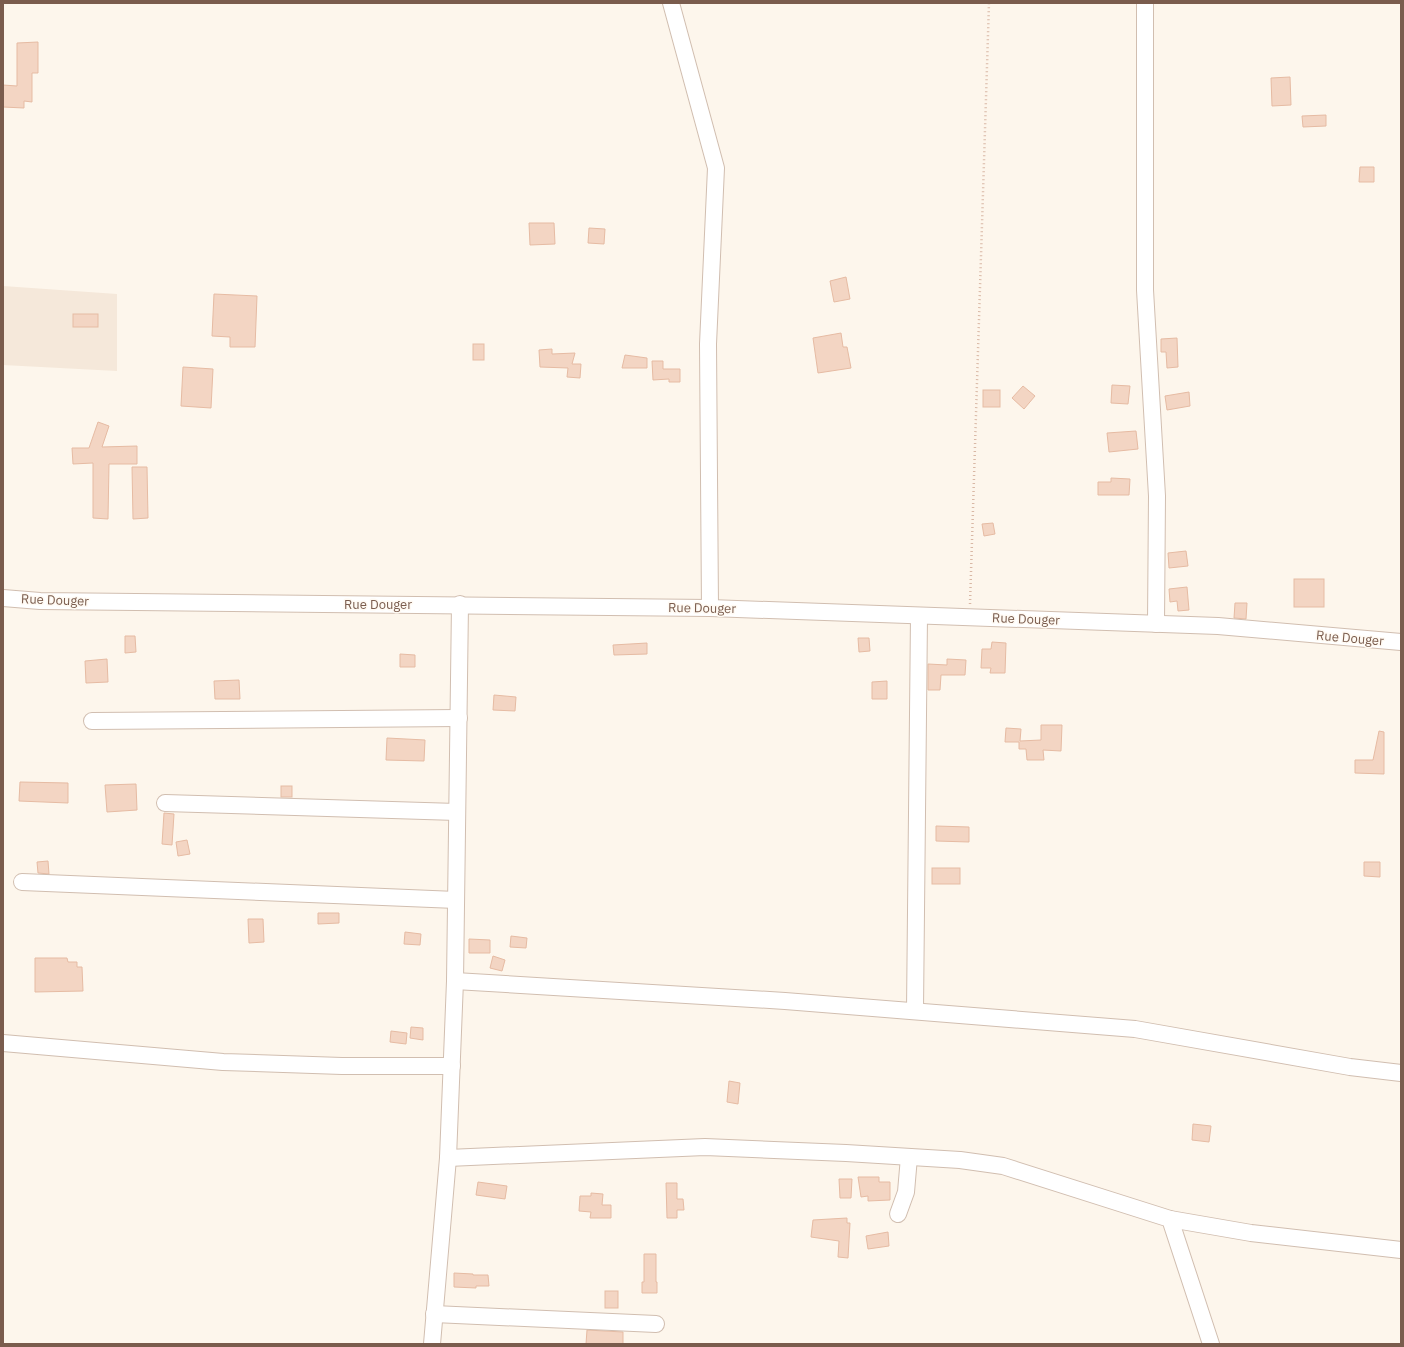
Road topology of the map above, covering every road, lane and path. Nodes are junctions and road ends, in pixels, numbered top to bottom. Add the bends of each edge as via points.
1 (671, 3) edge
2 (989, 3) edge
3 (1145, 3) edge
4 (3, 598) edge
5 (460, 604) junction
6 (710, 608) junction
7 (919, 616) junction
8 (970, 617) junction
9 (1156, 624) junction
10 (1401, 642) edge
11 (459, 718) junction
12 (92, 721) dead end
13 (165, 802) dead end
14 (457, 812) junction
15 (22, 882) dead end
16 (456, 900) junction
17 (455, 981) junction
18 (916, 1010) junction
19 (3, 1042) edge
20 (452, 1066) junction
21 (1401, 1073) edge
22 (910, 1157) junction
23 (448, 1158) junction
24 (898, 1214) dead end
25 (1170, 1219) junction
26 (1401, 1250) edge
27 (434, 1314) junction
28 (656, 1324) dead end
29 (432, 1344) edge
30 (1210, 1344) edge

1 - 6 street via 716,168 708,344
2 - 8 path
3 - 9 street via 1145,290 1157,496
4 - 5 street, Rue Douger via 40,601
5 - 6 street, Rue Douger
5 - 11 street
6 - 7 street, Rue Douger
7 - 8 street, Rue Douger
7 - 18 street
8 - 9 street, Rue Douger
9 - 10 street, Rue Douger via 1218,626
11 - 12 street
11 - 14 street
13 - 14 street
14 - 16 street
15 - 16 street
16 - 17 street
17 - 18 street
17 - 20 street
18 - 21 street via 1135,1029 1350,1067
19 - 20 street via 223,1062
20 - 23 street
22 - 23 street via 705,1147
22 - 24 street via 906,1192
22 - 25 street via 1003,1166
23 - 27 street
25 - 26 street via 1251,1233
25 - 30 street
27 - 28 street
27 - 29 street

